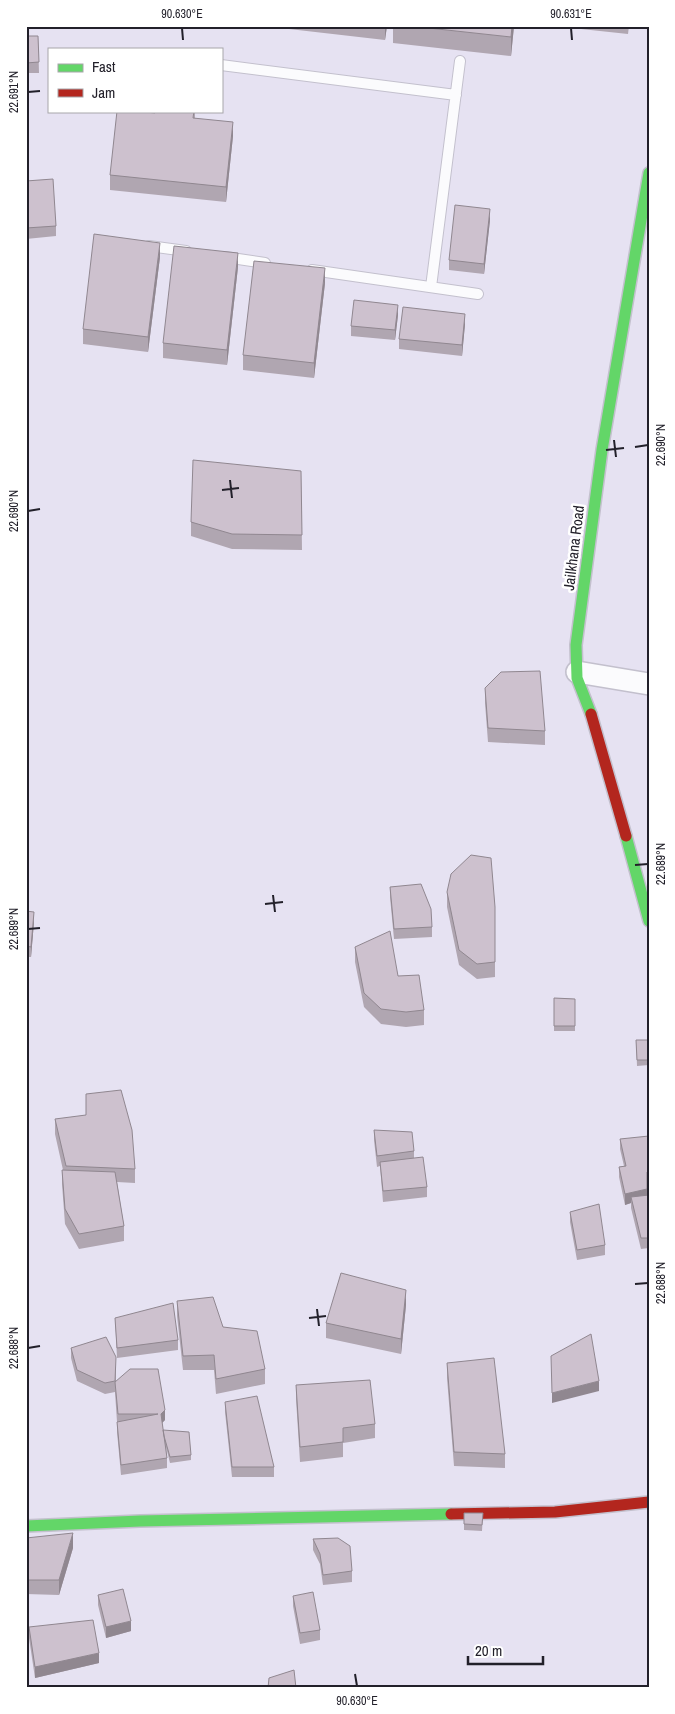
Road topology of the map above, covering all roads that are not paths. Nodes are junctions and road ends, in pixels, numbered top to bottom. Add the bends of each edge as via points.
1 (460, 62) dead end
2 (222, 65) edge
3 (456, 96) junction
4 (649, 173) edge
5 (141, 245) edge
6 (199, 253) edge
7 (219, 256) edge
8 (276, 265) edge
9 (305, 269) edge
10 (431, 287) junction
11 (478, 294) dead end
12 (576, 672) junction
13 (649, 684) edge
14 (649, 921) edge
15 (649, 1502) edge
16 (26, 1526) edge

1 - 3 lane
2 - 3 lane
3 - 10 lane
4 - 12 street, Jailkhana Road via 602,450 576,645
5 - 6 lane
7 - 8 lane
9 - 10 lane
10 - 11 lane
12 - 13 street
12 - 14 street, Jailkhana Road via 614,790
15 - 16 street via 555,1512

